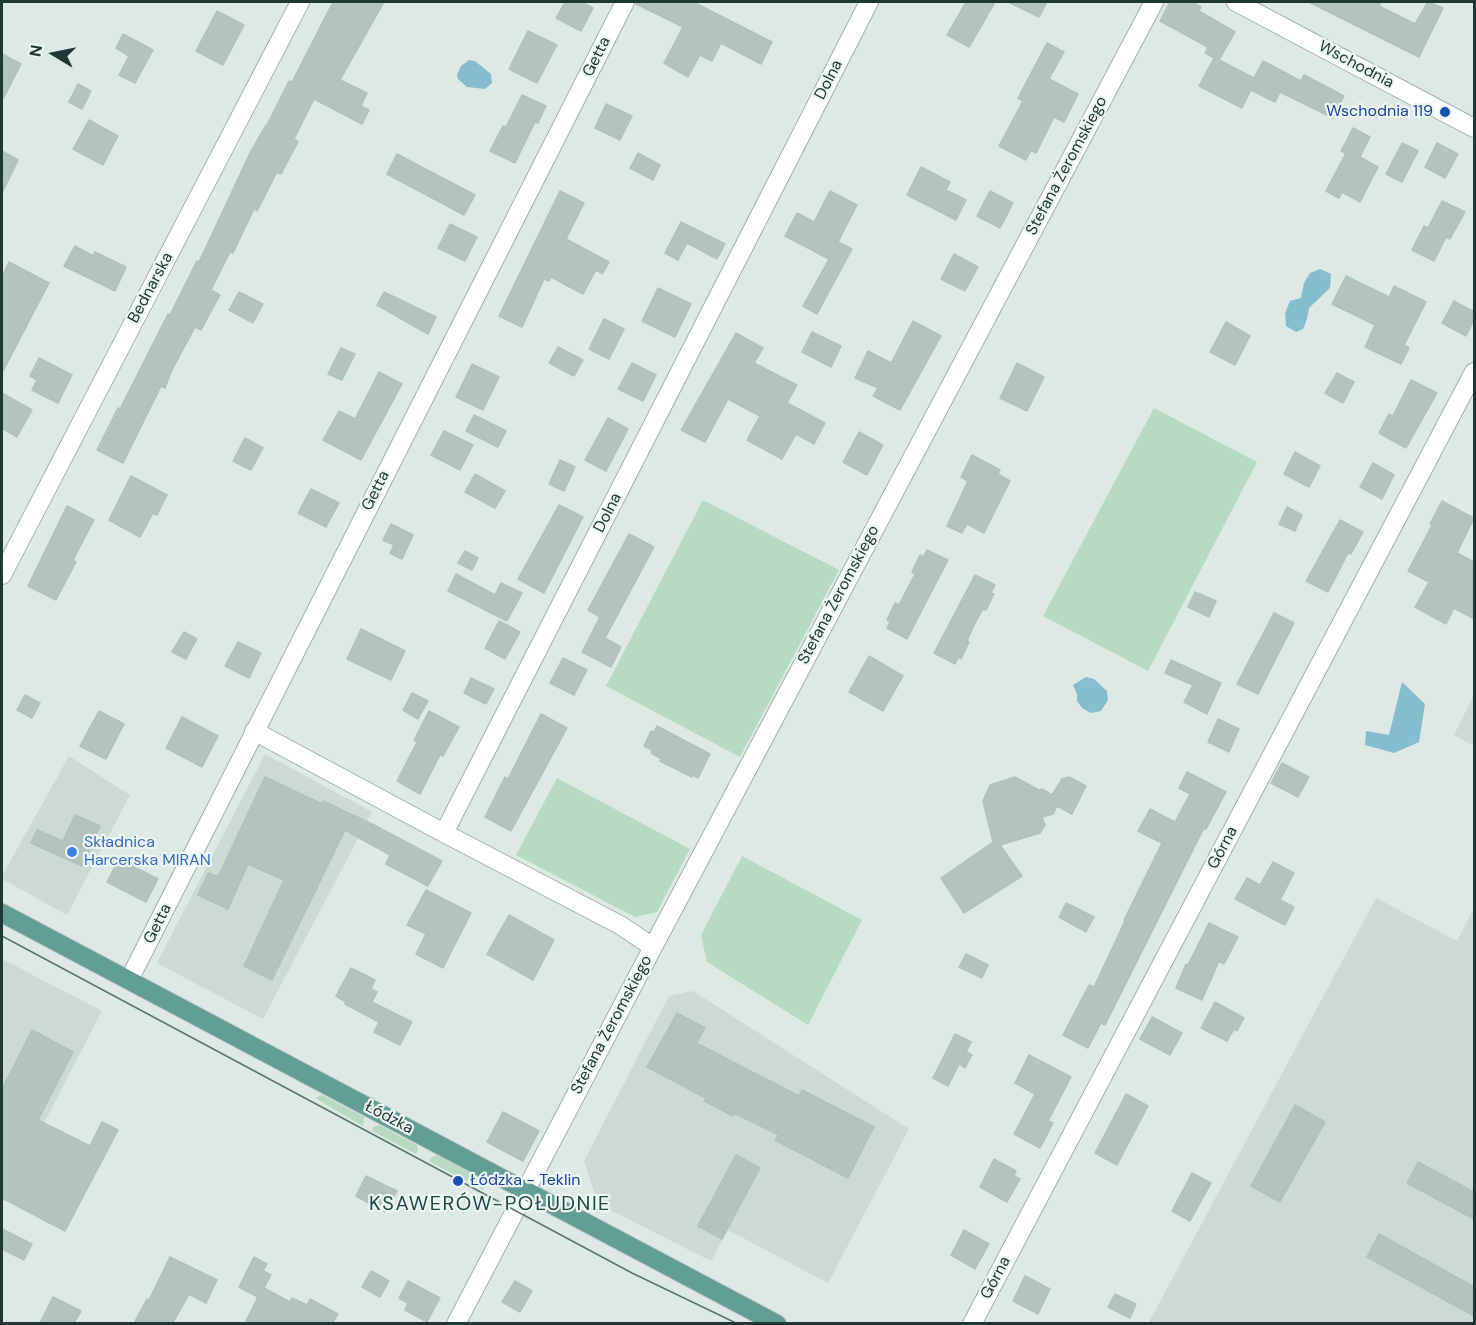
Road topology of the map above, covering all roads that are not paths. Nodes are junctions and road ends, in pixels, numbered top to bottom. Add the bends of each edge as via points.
1 (300, 2) edge
2 (625, 2) edge
3 (869, 2) edge
4 (1154, 2) edge
5 (1236, 2) edge
6 (1474, 128) edge
7 (1474, 372) edge
8 (2, 575) edge
9 (255, 731) junction
10 (444, 833) junction
11 (2, 913) edge
12 (653, 947) junction
13 (129, 980) junction
14 (526, 1190) junction
15 (456, 1323) edge
16 (777, 1323) edge
17 (972, 1323) edge

1 - 8 street, Bednarska
2 - 9 street, Getta
3 - 10 street, Dolna
4 - 12 street, Stefana Żeromskiego
5 - 6 street, Wschodnia
7 - 17 street, Górna
9 - 10 street
9 - 13 street, Getta
10 - 12 street via 620,925
11 - 13 main road, Łódzka
12 - 14 street, Stefana Żeromskiego
13 - 14 main road, Łódzka
14 - 15 street, Stefana Żeromskiego
14 - 16 main road, Łódzka

